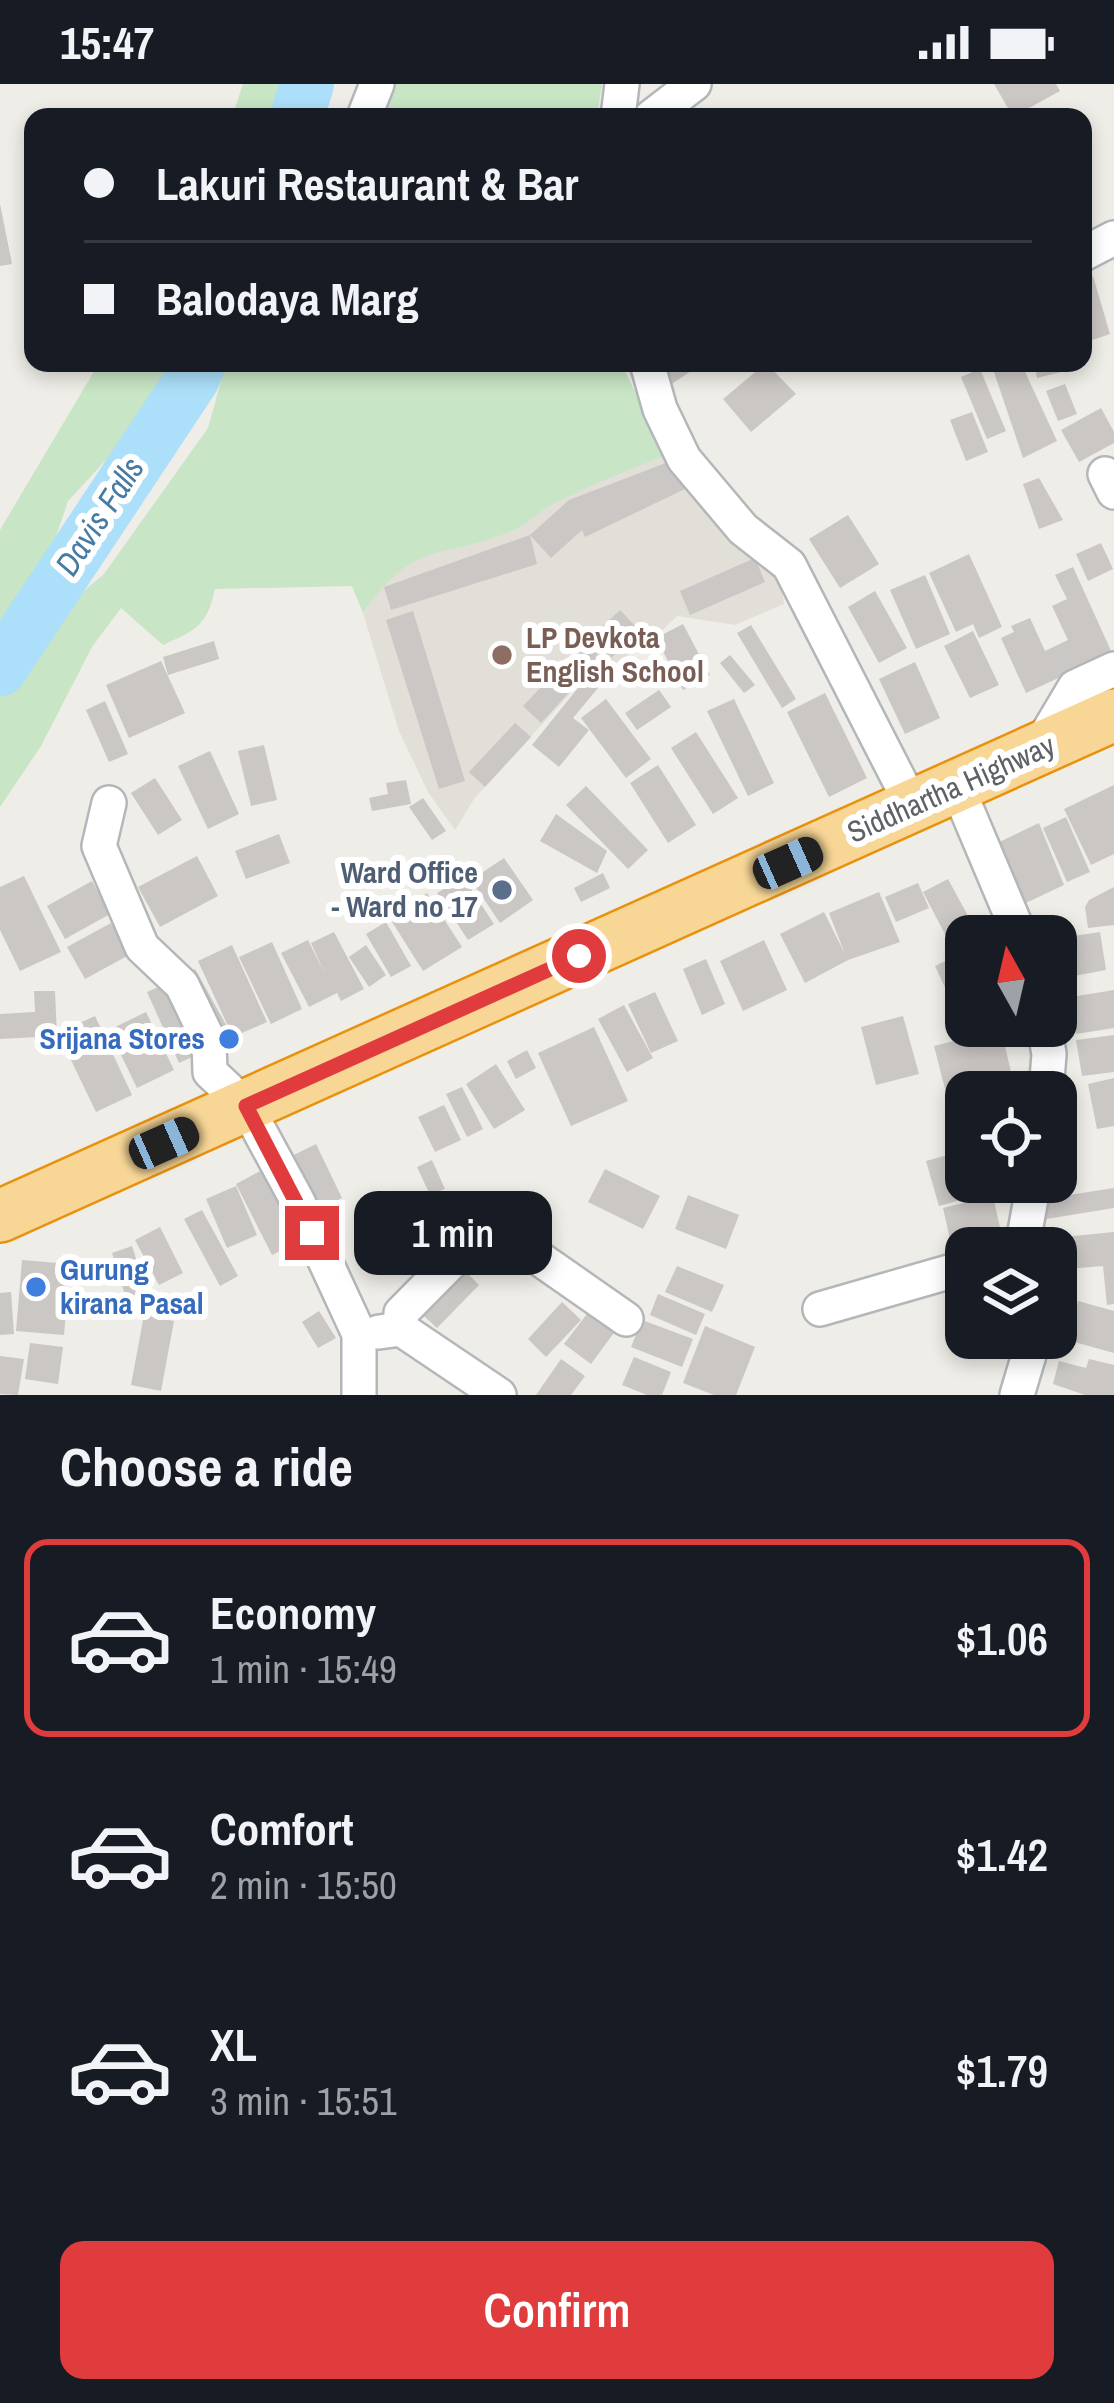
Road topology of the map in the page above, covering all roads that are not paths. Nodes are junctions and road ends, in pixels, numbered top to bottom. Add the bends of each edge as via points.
1 (694, 84) edge
2 (663, 108) edge
3 (649, 372) edge
4 (1114, 669) edge
5 (1114, 715) edge
6 (1023, 757) junction
7 (935, 798) junction
8 (109, 803) dead end
9 (1007, 915) edge
10 (246, 1106) junction
11 (0, 1216) edge
12 (945, 1273) edge
13 (820, 1309) dead end
14 (626, 1319) dead end
15 (401, 1329) junction
16 (359, 1334) junction
17 (1028, 1359) edge
18 (359, 1395) edge
19 (499, 1395) edge
20 (1017, 1395) edge

1 - 2 street
3 - 7 street via 684,459 743,530 789,565
4 - 6 street via 1075,687
5 - 6 highway, Siddhartha Highway
6 - 7 highway, Siddhartha Highway
7 - 9 street
7 - 10 highway, Siddhartha Highway
8 - 10 street via 99,846 142,947 182,985 208,1041 210,1072
10 - 11 highway, Siddhartha Highway
10 - 16 street
12 - 13 street
14 - 15 street via 489,1228 401,1313
15 - 16 street
15 - 19 street
16 - 18 street
17 - 20 street

